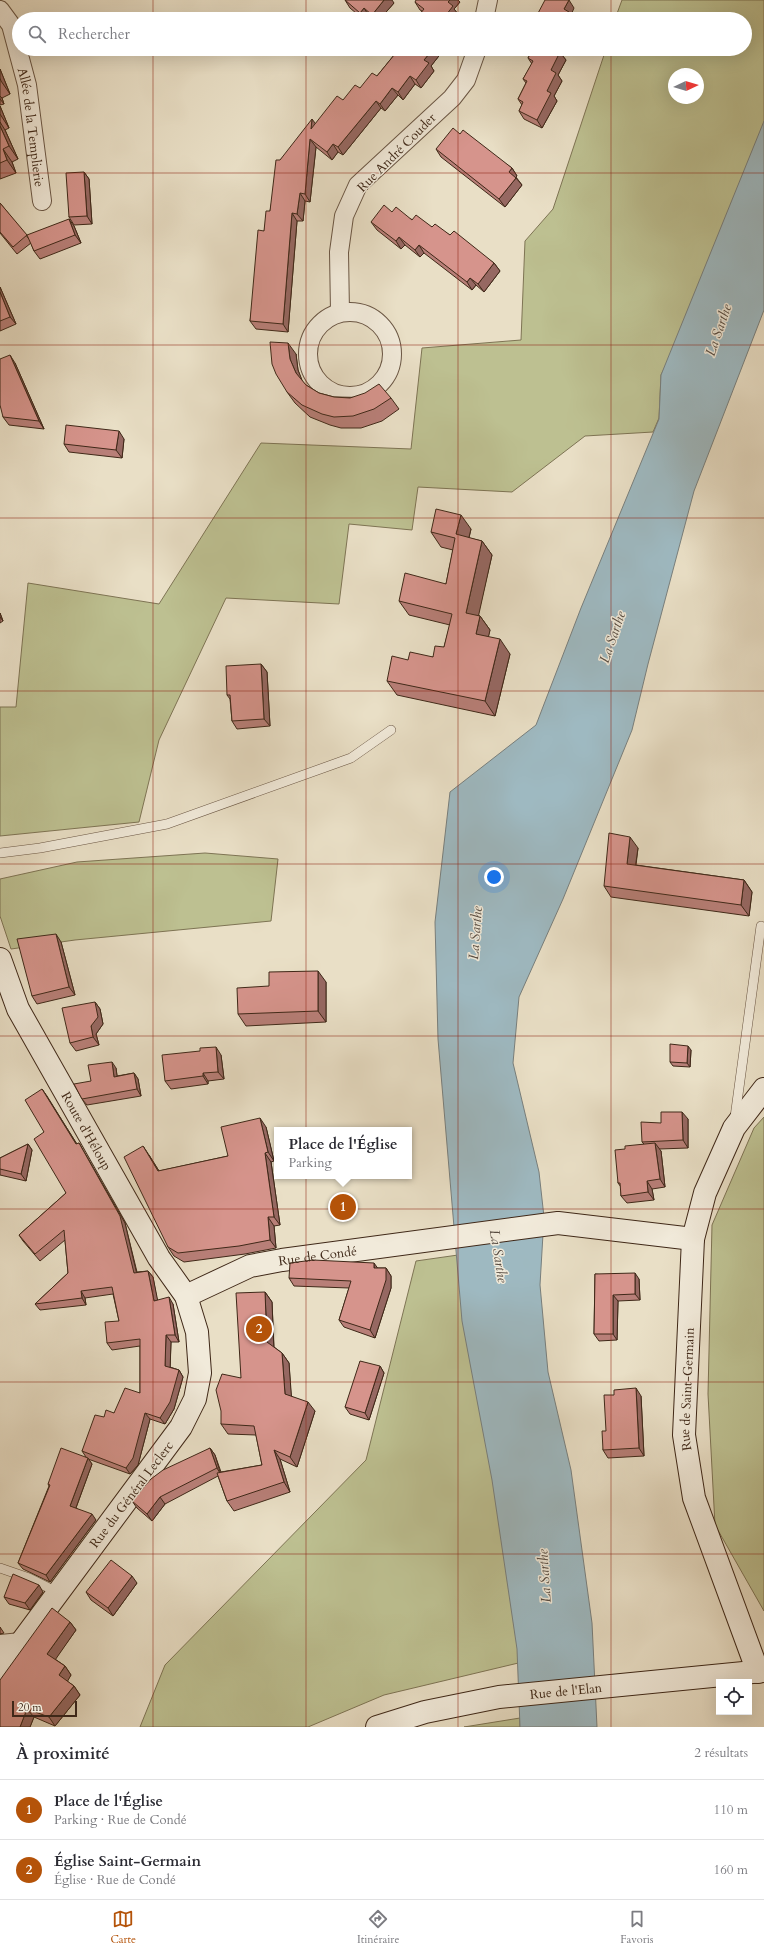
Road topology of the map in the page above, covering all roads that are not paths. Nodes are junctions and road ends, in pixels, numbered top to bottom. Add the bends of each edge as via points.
1 (488, 0) edge
2 (0, 10) edge
3 (485, 12) edge
4 (12, 30) edge
5 (19, 56) edge
6 (475, 56) edge
7 (42, 201) dead end
8 (340, 312) junction
9 (391, 730) dead end
10 (0, 853) edge
11 (761, 926) dead end
12 (0, 959) edge
13 (764, 1089) edge
14 (734, 1128) junction
15 (693, 1239) junction
16 (186, 1296) junction
17 (0, 1568) edge
18 (57, 1592) junction
19 (10, 1643) edge
20 (0, 1671) edge
21 (762, 1675) edge
22 (377, 1727) edge

1 - 3 street
2 - 4 street, Allée de la Templierie
5 - 7 street, Allée de la Templierie via 27,85
6 - 8 street, Rue André Couder via 466,80 452,98 358,185 344,216 338,252
8 - 8 street via 327,318 316,328 309,340 310,368 317,381 328,390 341,395 355,396 368,392 380,384 388,373 392,360 392,346 387,333 378,322 353,311
9 - 10 lane via 350,758 167,824
11 - 14 lane
12 - 16 street, Route d'Héloup via 18,1009 159,1258
13 - 14 street, Rue de Saint-Germain
14 - 15 street, Rue de Saint-Germain via 705,1194
15 - 16 street, Rue de Condé via 558,1223 250,1266
15 - 21 street, Rue de Saint-Germain via 684,1435 694,1498
16 - 18 street, Rue du Général Leclerc via 197,1332 200,1374 195,1399 181,1427
17 - 18 lane via 29,1578
18 - 19 street, Rue du Général Leclerc
19 - 20 street, Rue du Général Leclerc
21 - 22 street, Rue de l'Elan via 499,1697 426,1712

